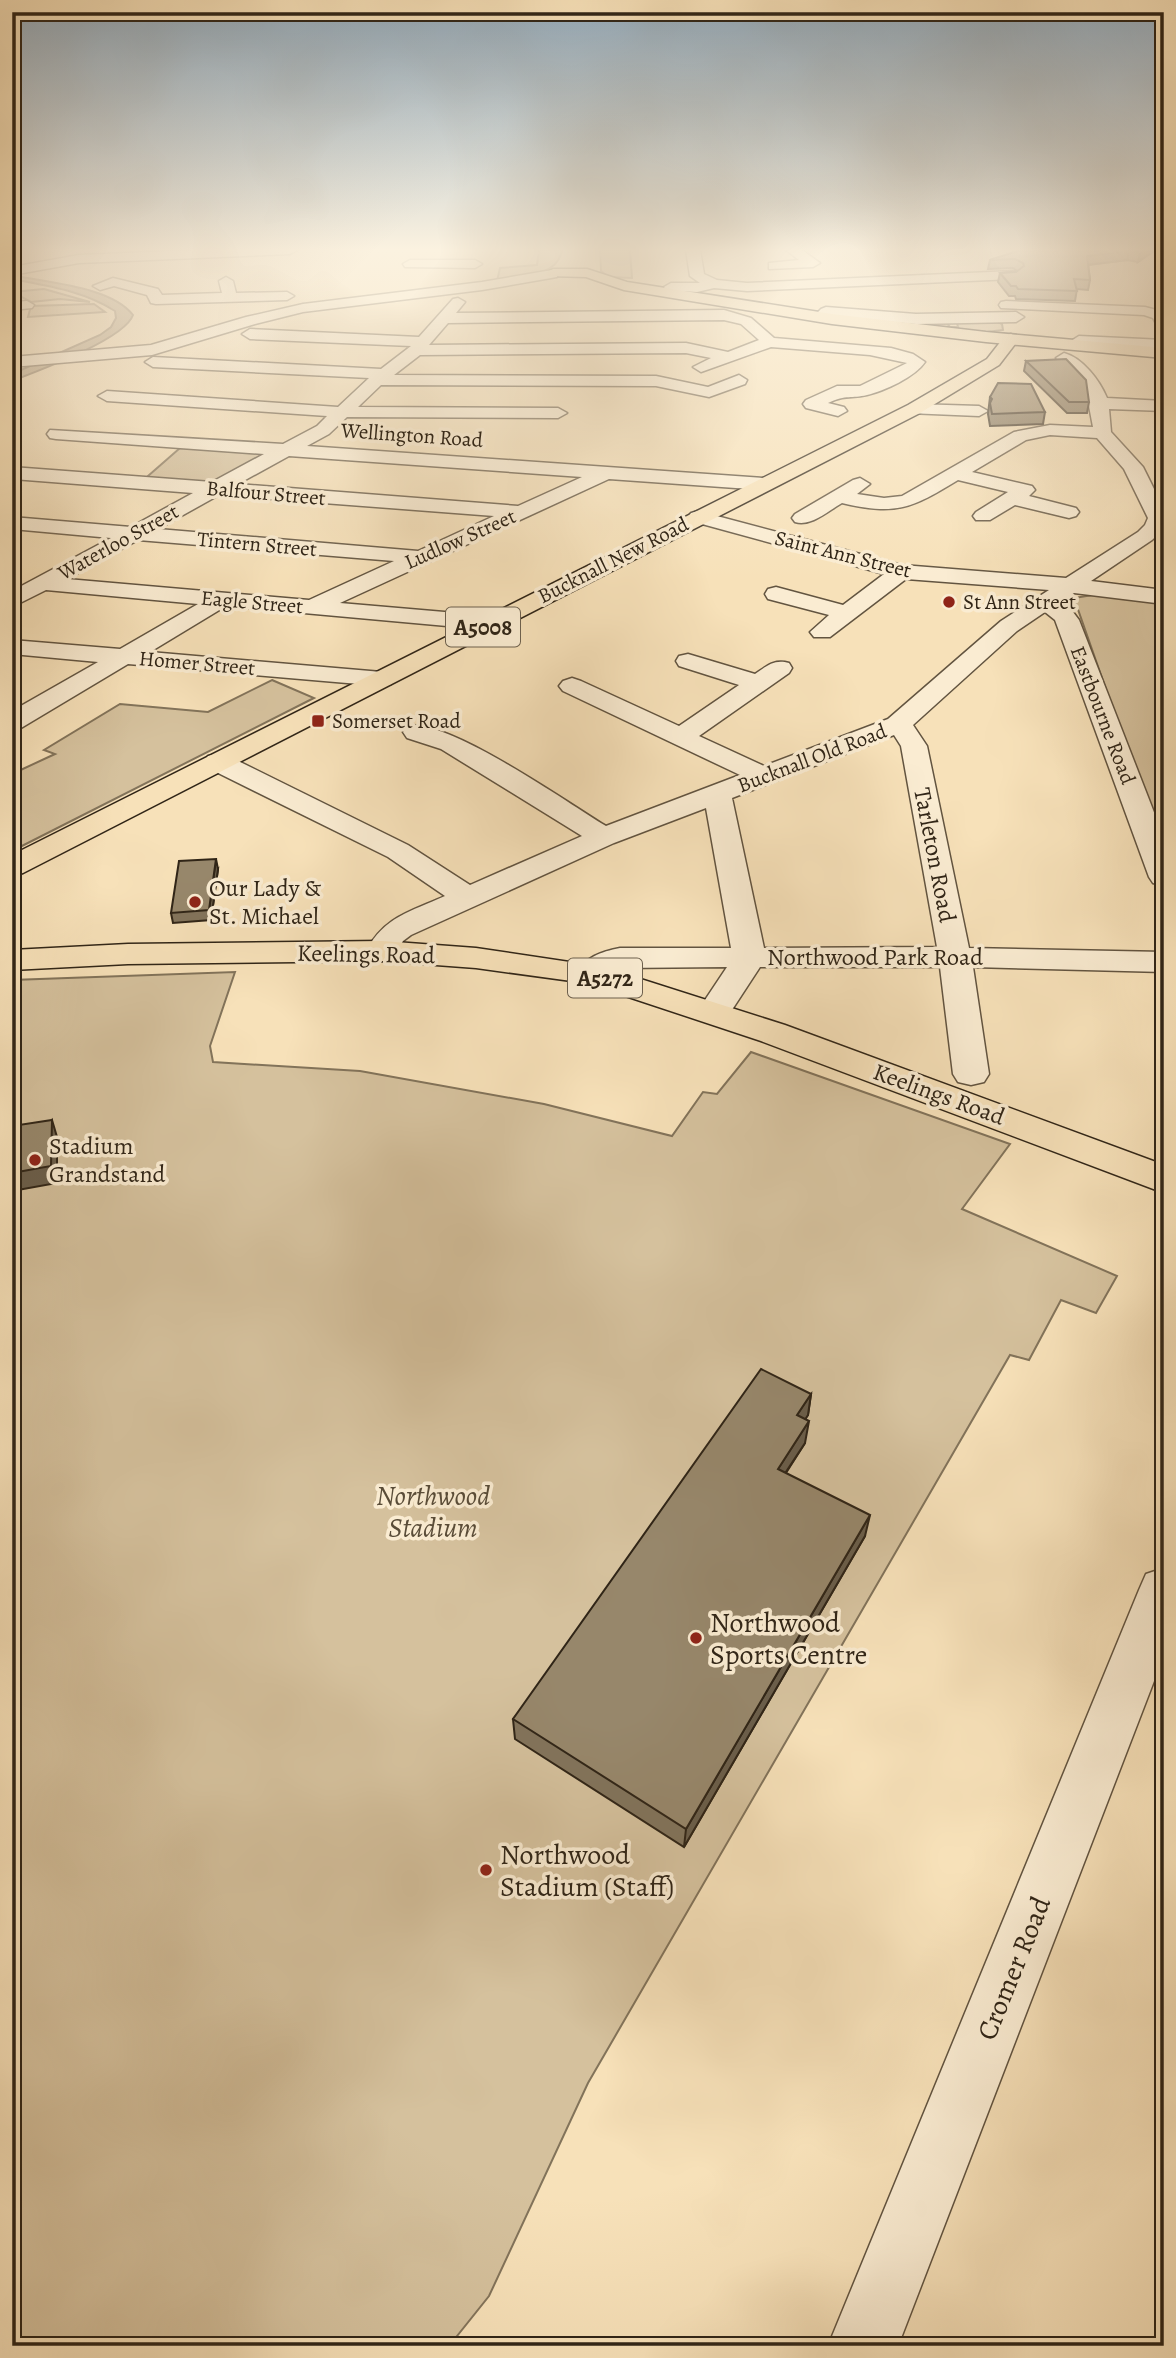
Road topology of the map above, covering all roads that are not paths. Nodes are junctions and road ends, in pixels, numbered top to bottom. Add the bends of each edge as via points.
1 (50, 360) edge
2 (156, 360) edge
3 (402, 360) edge
4 (498, 360) edge
5 (717, 360) edge
6 (915, 360) edge
7 (995, 360) edge
8 (1011, 360) edge
9 (1074, 361) dead end
10 (12, 362) edge
11 (153, 362) junction
12 (701, 367) dead end
13 (381, 377) junction
14 (739, 380) dead end
15 (494, 381) junction
16 (561, 381) junction
17 (953, 387) junction
18 (107, 396) junction
19 (222, 403) junction
20 (1101, 403) junction
21 (1164, 405) edge
22 (914, 409) junction
23 (838, 411) dead end
24 (979, 411) dead end
25 (340, 412) junction
26 (489, 414) junction
27 (56, 434) junction
28 (1105, 438) junction
29 (178, 441) junction
30 (288, 449) junction
31 (23, 464) edge
32 (609, 472) junction
33 (956, 474) junction
34 (124, 481) junction
35 (764, 484) junction
36 (860, 484) dead end
37 (214, 489) junction
38 (1154, 489) edge
39 (1018, 494) junction
40 (839, 496) junction
41 (520, 512) junction
42 (1069, 512) dead end
43 (983, 516) dead end
44 (698, 517) junction
45 (802, 518) dead end
46 (12, 523) edge
47 (131, 534) junction
48 (1154, 537) edge
49 (418, 557) junction
50 (824, 559) junction
51 (797, 566) dead end
52 (901, 572) junction
53 (12, 581) edge
54 (44, 584) junction
55 (1073, 586) junction
56 (776, 594) dead end
57 (1164, 597) edge
58 (12, 600) edge
59 (220, 600) junction
60 (1045, 602) junction
61 (311, 607) junction
62 (848, 613) junction
63 (491, 623) junction
64 (822, 632) dead end
65 (12, 647) edge
66 (123, 657) junction
67 (688, 661) dead end
68 (780, 668) dead end
69 (382, 679) junction
70 (758, 683) junction
71 (629, 685) dead end
72 (572, 687) dead end
73 (601, 699) junction
74 (12, 722) edge
75 (897, 725) junction
76 (432, 732) dead end
77 (679, 738) junction
78 (218, 762) junction
79 (765, 777) junction
80 (717, 793) junction
81 (604, 837) junction
82 (12, 867) edge
83 (1164, 877) edge
84 (468, 898) junction
85 (382, 951) junction
86 (749, 957) junction
87 (955, 957) junction
88 (12, 960) edge
89 (1164, 962) edge
90 (591, 974) junction
91 (714, 1012) junction
92 (971, 1074) dead end
93 (1164, 1180) edge
94 (1164, 1590) edge
95 (863, 2346) edge

1 - 10 street
2 - 11 street
3 - 13 street, Waterloo Street
4 - 15 street
5 - 12 street
6 - 23 street via 912,368 863,391 844,390 812,404
7 - 17 main road, Bucknall New Road / A5008
8 - 17 main road, Bucknall New Road / A5008
9 - 20 street via 1093,384
11 - 13 street
11 - 18 street
13 - 15 street
13 - 25 street, Waterloo Street
14 - 16 street via 709,392 656,381
15 - 16 street
15 - 26 street
16 - 26 street via 558,414
17 - 22 main road, Bucknall New Road / A5008
18 - 19 street
18 - 27 street
19 - 25 street
19 - 29 street
20 - 21 street
20 - 28 street
22 - 24 street
22 - 35 main road, Bucknall New Road / A5008
25 - 26 street
25 - 30 street, Waterloo Street via 323,430
27 - 29 street, Wellington Road
27 - 31 street
28 - 33 street via 1050,430 1020,436
28 - 38 street, Bucknall Old Road
29 - 30 street, Wellington Road
29 - 34 street
30 - 32 street, Wellington Road
30 - 37 street, Waterloo Street
31 - 34 street, Balfour Street
32 - 35 street, Wellington Road
32 - 41 street, Ludlow Street
33 - 39 street
33 - 40 street via 911,500 890,505
34 - 37 street, Balfour Street
35 - 44 main road, Bucknall New Road / A5008
36 - 40 street
37 - 41 street, Balfour Street
37 - 47 street, Waterloo Street
38 - 48 street, Bucknall Old Road via 1158,518
39 - 42 street
39 - 43 street
40 - 45 street
41 - 49 street, Ludlow Street
44 - 50 street, Saint Ann Street
44 - 63 main road, Bucknall New Road / A5008
46 - 47 street, Tintern Street
47 - 49 street, Tintern Street
47 - 54 street, Waterloo Street
48 - 55 street, Bucknall Old Road
49 - 61 street, Ludlow Street
50 - 51 street
50 - 52 street, Saint Ann Street
52 - 55 street, Saint Ann Street
52 - 62 street
53 - 54 street, Eagle Street
54 - 58 street, Waterloo Street
54 - 59 street, Eagle Street
55 - 57 street, Saint Ann Street
55 - 60 street, Bucknall Old Road
56 - 62 street
59 - 61 street, Eagle Street
59 - 66 street
60 - 75 street, Bucknall Old Road via 1009,626
60 - 83 street, Eastbourne Road via 1067,620
61 - 63 street, Eagle Street
62 - 64 street
63 - 69 main road, Bucknall New Road / A5008
65 - 66 street, Homer Street
66 - 69 street, Homer Street
66 - 74 street
67 - 70 street
68 - 70 street
69 - 78 main road, Bucknall New Road / A5008
70 - 77 street
71 - 73 street
72 - 73 street
73 - 77 street
75 - 79 street, Bucknall Old Road
75 - 87 street, Tarleton Road via 914,746
76 - 81 street
77 - 79 street
78 - 82 main road, Bucknall New Road / A5008
78 - 84 street via 398,850
79 - 80 street, Bucknall Old Road
80 - 81 street, Bucknall Old Road
80 - 86 street
81 - 84 street, Bucknall Old Road
84 - 85 street, Bucknall Old Road via 400,928
85 - 88 main road, Keelings Road / A5272
85 - 90 main road, Keelings Road / A5272
86 - 87 street, Northwood Park Road
86 - 90 street, Northwood Park Road via 620,958 606,961
86 - 91 street
87 - 89 street, Northwood Park Road
87 - 92 street, Tarleton Road
90 - 91 main road, Keelings Road / A5272
91 - 93 main road, Keelings Road / A5272
94 - 95 street, Cromer Road

